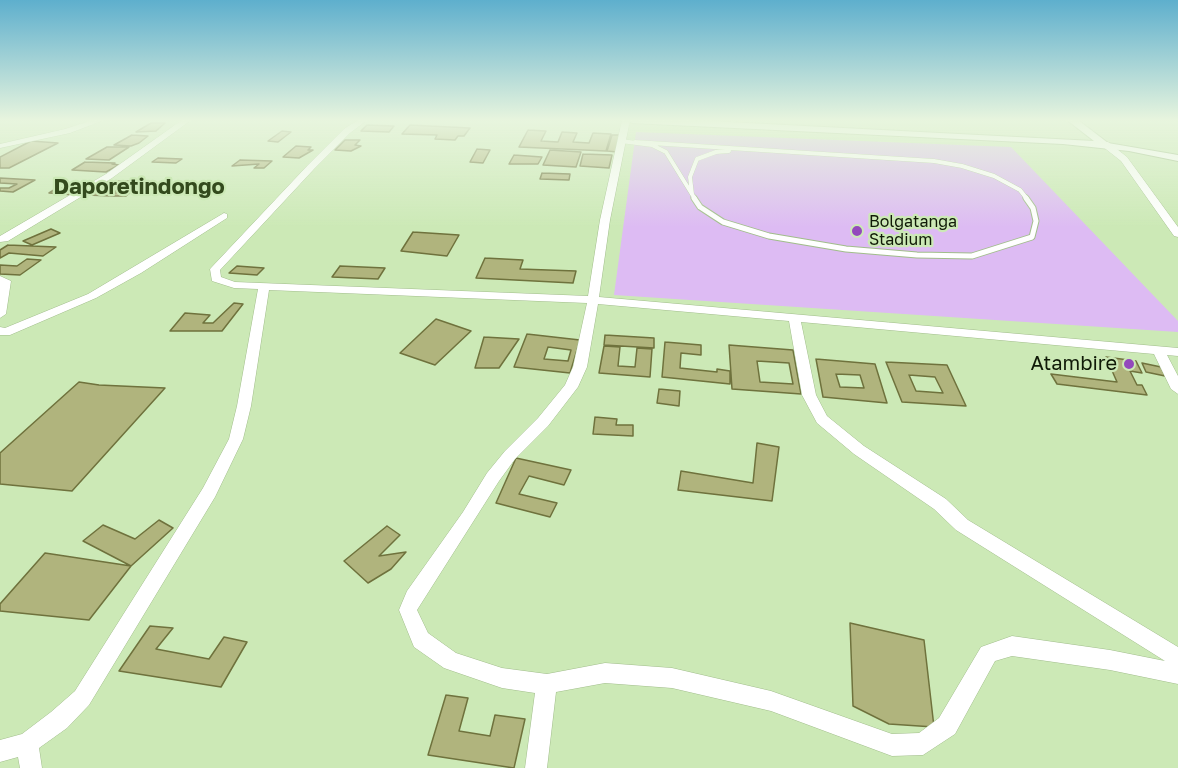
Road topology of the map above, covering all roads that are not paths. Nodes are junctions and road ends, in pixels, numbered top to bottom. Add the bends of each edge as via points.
1 (137, 156) edge
2 (323, 156) edge
3 (618, 156) edge
4 (668, 156) edge
5 (706, 156) edge
6 (851, 156) edge
7 (1120, 156) edge
8 (692, 194) junction
9 (224, 216) dead end
10 (1178, 234) edge
11 (0, 239) edge
12 (0, 279) edge
13 (264, 286) junction
14 (594, 300) junction
15 (0, 314) edge
16 (794, 318) junction
17 (0, 331) edge
18 (1159, 351) junction
19 (1178, 352) edge
20 (1178, 389) edge
21 (1178, 658) edge
22 (1178, 674) edge
23 (547, 684) junction
24 (27, 743) junction
25 (0, 751) edge
26 (31, 768) edge
27 (536, 768) edge

1 - 11 street
2 - 13 street via 215,269 216,279 234,285
3 - 14 street
4 - 8 lane
5 - 8 lane via 697,159 690,177
6 - 8 lane via 934,161 994,176 1020,190 1034,208 1032,237 972,256 846,249 769,236 723,222 700,207
7 - 10 street
9 - 17 street via 92,296 6,332
12 - 15 street via 5,281
13 - 14 street
13 - 24 street via 236,439 209,492 82,698
14 - 16 street
14 - 23 street via 580,367 571,387 493,477 408,610 421,640 451,661 502,678
16 - 18 street
16 - 21 street via 809,395 822,419 899,479 940,504 962,525
18 - 19 street
18 - 20 street
22 - 23 street via 1011,646 988,654 947,726 923,744 892,745 771,701 672,678 605,673
23 - 27 street
24 - 25 street
24 - 26 street

